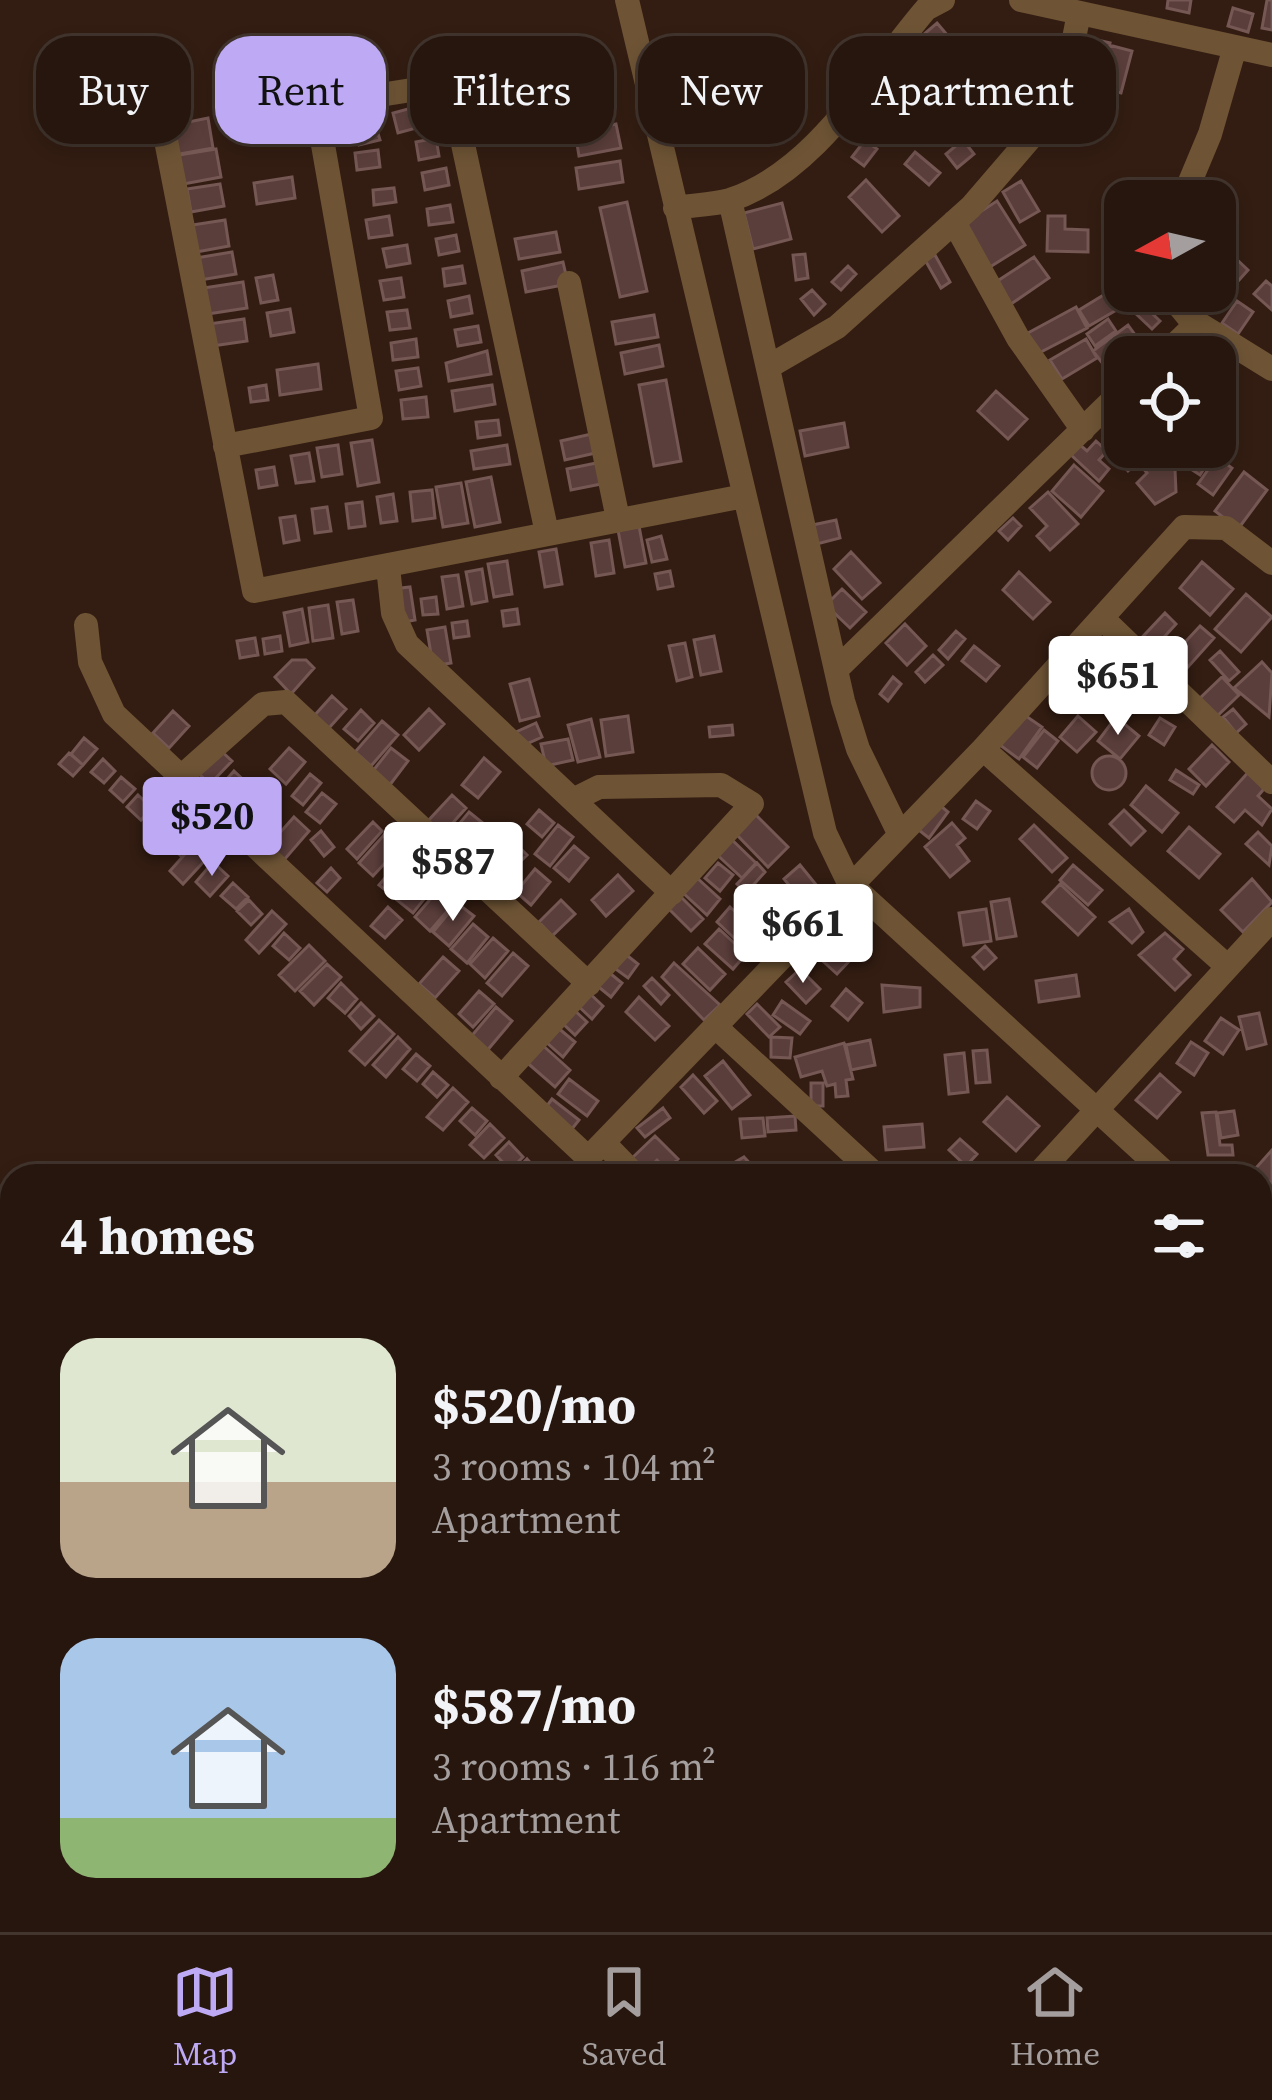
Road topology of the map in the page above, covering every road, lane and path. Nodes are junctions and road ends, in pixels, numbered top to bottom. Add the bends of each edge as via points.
1 (627, 0) edge
2 (943, 0) edge
3 (1021, 0) edge
4 (1079, 13) junction
5 (1235, 47) junction
6 (1272, 55) edge
7 (167, 144) edge
8 (1190, 180) edge
9 (730, 200) junction
10 (675, 208) junction
11 (954, 222) junction
12 (569, 283) dead end
13 (1185, 312) edge
14 (1191, 319) junction
15 (1187, 336) edge
16 (767, 367) junction
17 (1272, 369) edge
18 (1104, 409) edge
19 (1083, 430) junction
20 (225, 446) junction
21 (744, 496) junction
22 (618, 520) junction
23 (547, 533) junction
24 (1272, 563) edge
25 (388, 567) junction
26 (1102, 618) junction
27 (86, 625) dead end
28 (836, 670) junction
29 (982, 749) junction
30 (181, 777) junction
31 (1272, 782) edge
32 (573, 800) junction
33 (899, 833) junction
34 (849, 883) junction
35 (672, 893) junction
36 (1272, 919) edge
37 (1227, 966) junction
38 (589, 984) junction
39 (718, 1029) junction
40 (501, 1078) junction
41 (1097, 1114) junction
42 (604, 1143) junction
43 (624, 1164) edge
44 (865, 1164) edge
45 (1048, 1164) edge
46 (1155, 1164) edge

1 - 10 street
2 - 9 street via 926,9 843,113 784,170
3 - 4 street
4 - 5 street
4 - 11 street via 1067,74 1046,120
5 - 6 street
5 - 8 street
7 - 20 street
9 - 10 street
9 - 16 street
10 - 21 street
11 - 16 street via 837,327
11 - 19 street via 1018,338
12 - 22 street
13 - 14 street
14 - 15 street
14 - 17 street
16 - 28 street
18 - 19 street
19 - 28 street
20 - 23 street via 371,418 316,105 450,84
20 - 25 street via 254,591
21 - 22 street
21 - 34 street via 825,833
22 - 23 street
23 - 25 street
24 - 26 street via 1226,528 1184,527
25 - 32 street via 393,613 407,644
26 - 29 street
26 - 31 street
27 - 30 street via 90,662 114,714
28 - 33 street via 858,749
29 - 33 street
29 - 37 street
30 - 38 street via 263,704 286,702
30 - 40 street
32 - 35 street
32 - 35 street via 599,787 721,785 752,805
33 - 34 street
34 - 39 street
34 - 41 street
35 - 38 street
36 - 37 street
37 - 41 street
38 - 40 street
39 - 42 street
39 - 44 street
40 - 42 street via 578,1152
41 - 45 street
41 - 46 street
42 - 43 street

